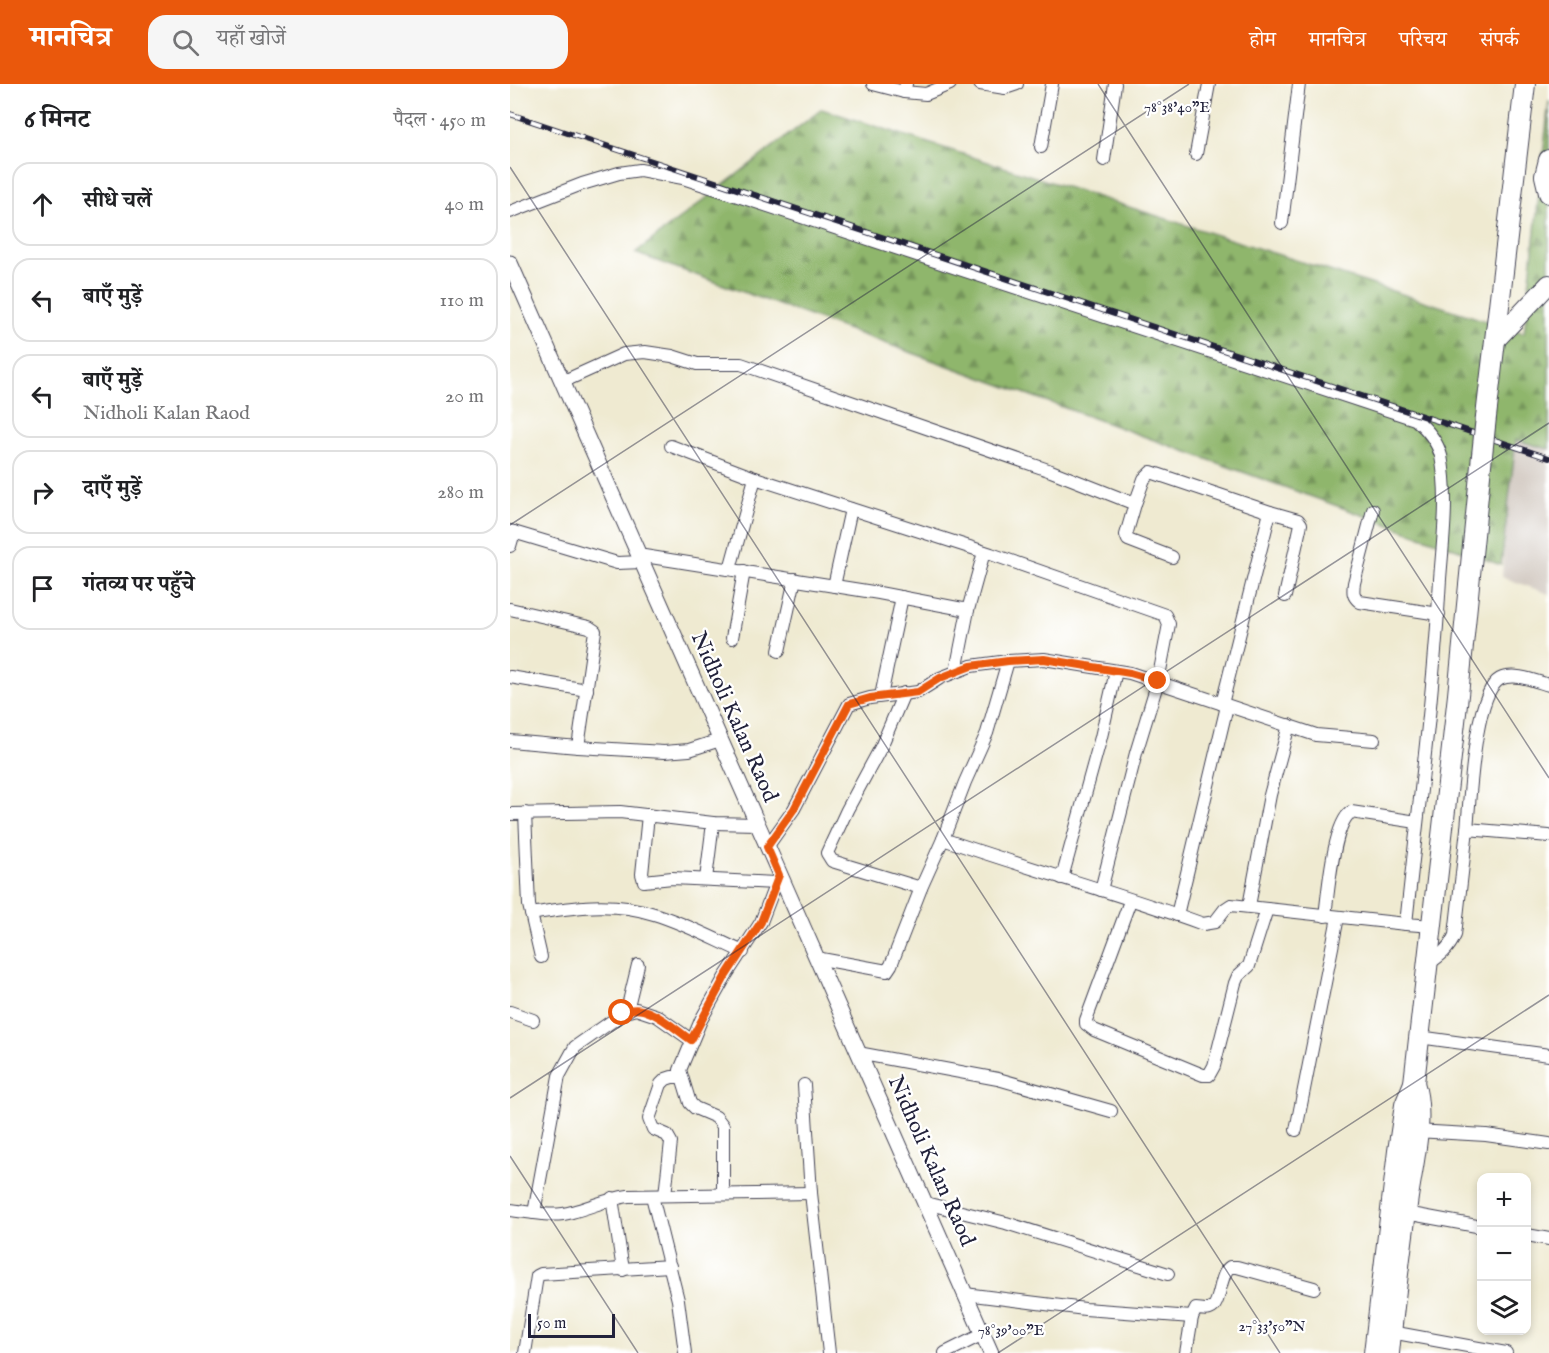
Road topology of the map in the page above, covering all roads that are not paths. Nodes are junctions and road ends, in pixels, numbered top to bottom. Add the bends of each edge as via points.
1 (873, 84) edge
2 (950, 84) edge
3 (980, 84) edge
4 (1017, 84) edge
5 (1052, 84) edge
6 (1115, 84) edge
7 (1209, 84) edge
8 (1299, 84) edge
9 (1525, 84) edge
10 (905, 88) edge
11 (1041, 147) dead end
12 (1196, 154) dead end
13 (1104, 160) dead end
14 (1515, 165) junction
15 (1547, 165) edge
16 (1549, 193) edge
17 (510, 212) edge
18 (1282, 223) dead end
19 (510, 263) edge
20 (1549, 284) edge
21 (1494, 342) junction
22 (562, 382) junction
23 (671, 446) dead end
24 (755, 478) junction
25 (1135, 504) junction
26 (851, 509) junction
27 (1373, 510) dead end
28 (1270, 512) junction
29 (512, 531) edge
30 (510, 546) edge
31 (984, 552) junction
32 (1172, 557) dead end
33 (640, 559) junction
34 (730, 569) junction
35 (744, 571) junction
36 (795, 579) junction
37 (834, 586) junction
38 (1285, 596) dead end
39 (902, 597) junction
40 (510, 609) edge
41 (968, 610) junction
42 (1439, 614) junction
43 (732, 638) dead end
44 (778, 651) dead end
45 (1008, 661) junction
46 (1116, 670) junction
47 (956, 671) junction
48 (510, 676) edge
49 (1158, 681) junction
50 (1549, 685) edge
51 (587, 690) junction
52 (904, 693) junction
53 (881, 696) junction
54 (1225, 705) junction
55 (1289, 725) junction
56 (720, 740) junction
57 (1374, 740) dead end
58 (510, 741) edge
59 (578, 747) junction
60 (525, 813) junction
61 (510, 814) edge
62 (648, 815) junction
63 (1417, 822) junction
64 (713, 823) junction
65 (757, 824) junction
66 (1467, 829) junction
67 (1549, 836) edge
68 (943, 839) junction
69 (767, 847) junction
70 (1062, 878) junction
71 (706, 879) junction
72 (778, 879) junction
73 (921, 888) junction
74 (1101, 890) junction
75 (1130, 901) junction
76 (1250, 906) junction
77 (1267, 909) junction
78 (531, 914) junction
79 (1177, 915) junction
80 (1331, 916) junction
81 (1406, 924) junction
82 (1433, 926) junction
83 (743, 952) junction
84 (541, 957) dead end
85 (816, 958) junction
86 (1428, 964) junction
87 (638, 965) dead end
88 (627, 1011) junction
89 (510, 1012) edge
90 (533, 1020) dead end
91 (1419, 1037) junction
92 (691, 1040) junction
93 (858, 1053) junction
94 (1549, 1055) edge
95 (681, 1077) junction
96 (1414, 1083) junction
97 (804, 1085) dead end
98 (1111, 1111) dead end
99 (1296, 1130) dead end
100 (1416, 1131) junction
101 (1549, 1144) edge
102 (811, 1193) junction
103 (723, 1194) junction
104 (665, 1195) junction
105 (652, 1196) junction
106 (612, 1198) junction
107 (925, 1203) junction
108 (510, 1210) edge
109 (534, 1213) junction
110 (1406, 1213) junction
111 (1477, 1226) edge
112 (1531, 1236) edge
113 (1549, 1239) edge
114 (670, 1266) junction
115 (623, 1270) junction
116 (1168, 1274) dead end
117 (1314, 1288) dead end
118 (965, 1294) junction
119 (1192, 1317) junction
120 (1391, 1332) junction
121 (983, 1334) junction
122 (525, 1353) edge
123 (685, 1353) edge
124 (829, 1353) edge
125 (945, 1353) edge
126 (991, 1353) edge
127 (1186, 1353) edge
128 (1374, 1353) edge
129 (1389, 1353) edge
130 (1506, 1353) edge

1 - 10 street
2 - 10 street via 926,94
3 - 4 street via 1005,88
5 - 11 street
6 - 13 street
7 - 12 street
8 - 18 street
9 - 14 main road
14 - 15 main road
14 - 21 main road
15 - 16 main road
17 - 42 street via 620,173 640,170 683,177 1415,419 1430,434 1440,454 1444,512
19 - 22 street, Nidholi Kalan Raod
20 - 21 main road
21 - 82 main road, bridge
22 - 25 street via 624,354 645,352 697,364 741,364
22 - 33 street, Nidholi Kalan Raod
23 - 24 street
24 - 26 street
24 - 34 street
25 - 28 street via 1144,479 1151,472
25 - 32 street via 1128,540
26 - 31 street
26 - 37 street
27 - 42 street via 1354,583 1355,598
28 - 38 street via 1298,520 1301,526
28 - 54 street
29 - 30 street
29 - 33 street via 617,563
31 - 41 street
31 - 49 street via 1165,615 1169,624
33 - 34 street
33 - 56 street, Nidholi Kalan Raod
34 - 35 street
35 - 36 street
35 - 43 street
36 - 37 street
36 - 44 street
37 - 39 street
39 - 41 street
39 - 53 street
40 - 51 street via 593,628
41 - 47 street
42 - 63 street
45 - 46 street via 1044,659
45 - 47 street
45 - 68 street via 987,733
46 - 49 street
46 - 70 street
47 - 52 street via 918,692
48 - 51 street
49 - 54 street
49 - 74 street
50 - 66 street via 1502,678 1490,691 1475,744
51 - 59 street
52 - 53 street
52 - 73 street via 826,854 832,861
53 - 69 street via 849,704 794,809
54 - 55 street
54 - 79 street
55 - 57 street via 1316,735
55 - 76 street via 1270,795
56 - 59 street via 690,750 664,752
56 - 65 street, Nidholi Kalan Raod
58 - 59 street
60 - 61 street
60 - 62 street
60 - 78 street
62 - 64 street
62 - 71 street via 644,881
63 - 80 street via 1351,812 1346,815 1336,843
63 - 81 street
64 - 65 street
64 - 71 street
65 - 69 street, Nidholi Kalan Raod
66 - 67 street
66 - 86 street via 1455,935 1443,954
68 - 70 street
68 - 73 street
69 - 72 street, Nidholi Kalan Raod
70 - 74 street
71 - 72 street
72 - 83 street via 761,922
72 - 85 street, Nidholi Kalan Raod
73 - 85 street via 887,971
74 - 75 street
75 - 77 street via 1086,1024 1203,1075 1209,1075 1214,1066 1235,983 1250,966
75 - 79 street
76 - 77 street
76 - 79 street via 1232,905 1211,924
77 - 80 street
78 - 83 street via 579,906 636,909
78 - 84 street
80 - 81 street
80 - 99 street
81 - 82 street
82 - 86 main road
83 - 92 street
85 - 93 street, Nidholi Kalan Raod
86 - 91 main road
87 - 88 street
88 - 92 street via 641,1010 657,1016
88 - 109 street via 575,1047 559,1076
89 - 90 street
91 - 94 street
91 - 96 main road
92 - 95 street via 681,1064
93 - 98 street via 998,1079
93 - 107 street, Nidholi Kalan Raod
95 - 103 street via 694,1108 720,1119 723,1126
95 - 104 street via 666,1079 661,1084 649,1119 653,1129 667,1135 671,1142
96 - 100 main road via 1419,1109
96 - 128 main road via 1405,1105 1398,1151
97 - 102 street
100 - 101 street
100 - 110 main road
102 - 103 street
102 - 124 street
103 - 104 street
104 - 105 street
105 - 106 street
105 - 114 street
106 - 109 street via 571,1213
106 - 115 street
107 - 116 street via 1006,1223
107 - 118 street, Nidholi Kalan Raod
108 - 109 street
110 - 111 street
110 - 120 main road
112 - 113 street
114 - 115 street
114 - 123 street
115 - 122 street via 537,1276
117 - 119 street via 1230,1267 1214,1306 1196,1310
118 - 119 street
118 - 121 street, Nidholi Kalan Raod
119 - 127 street
120 - 129 main road
120 - 130 street
121 - 125 street
121 - 126 street, Nidholi Kalan Raod

